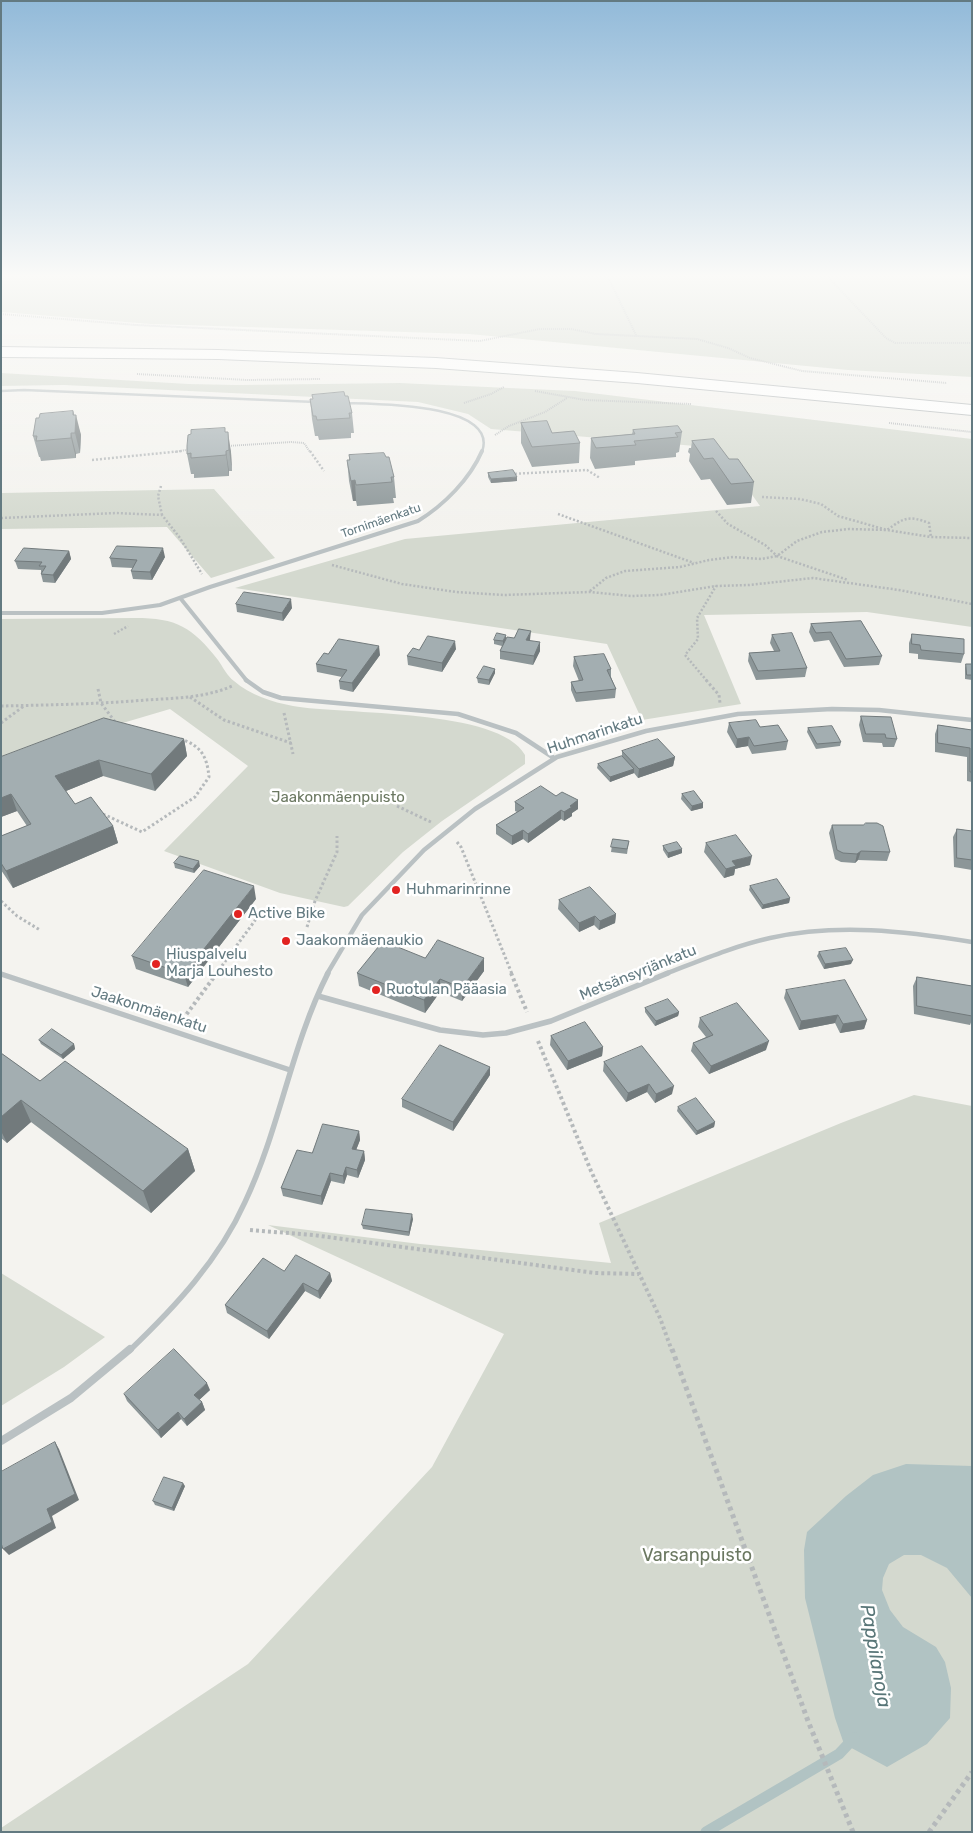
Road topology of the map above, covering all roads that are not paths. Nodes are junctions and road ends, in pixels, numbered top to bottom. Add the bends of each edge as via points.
1 (317, 359) edge
2 (521, 359) edge
3 (1, 391) edge
4 (972, 398) edge
5 (323, 402) edge
6 (343, 403) edge
7 (972, 410) edge
8 (181, 599) junction
9 (1, 613) edge
10 (972, 720) edge
11 (554, 758) junction
12 (972, 942) edge
13 (1, 974) edge
14 (318, 996) junction
15 (290, 1070) junction
16 (1, 1441) edge

1 - 7 highway via 436,363 651,379
2 - 4 highway
3 - 5 street
6 - 8 street, Tornimäenkatu via 412,406 471,422 484,441 476,464 462,483 429,515 418,521
8 - 9 street, Tornimäenkatu via 144,608 96,612
8 - 11 street via 246,680 263,692 281,698 458,714 516,733
10 - 11 street, Huhmarinkatu via 850,709 765,710 638,732
11 - 14 street, Huhmarinkatu via 490,797 404,867 358,920
12 - 14 street, Metsänsyrjänkatu via 890,930 828,930 783,935 723,952 548,1023 508,1033 458,1034 432,1029
13 - 15 street, Jaakonmäenkatu
14 - 15 street, Huhmarinkatu
15 - 16 street, Huhmarinkatu via 245,1202 232,1228 194,1282 166,1314 110,1367 79,1392

